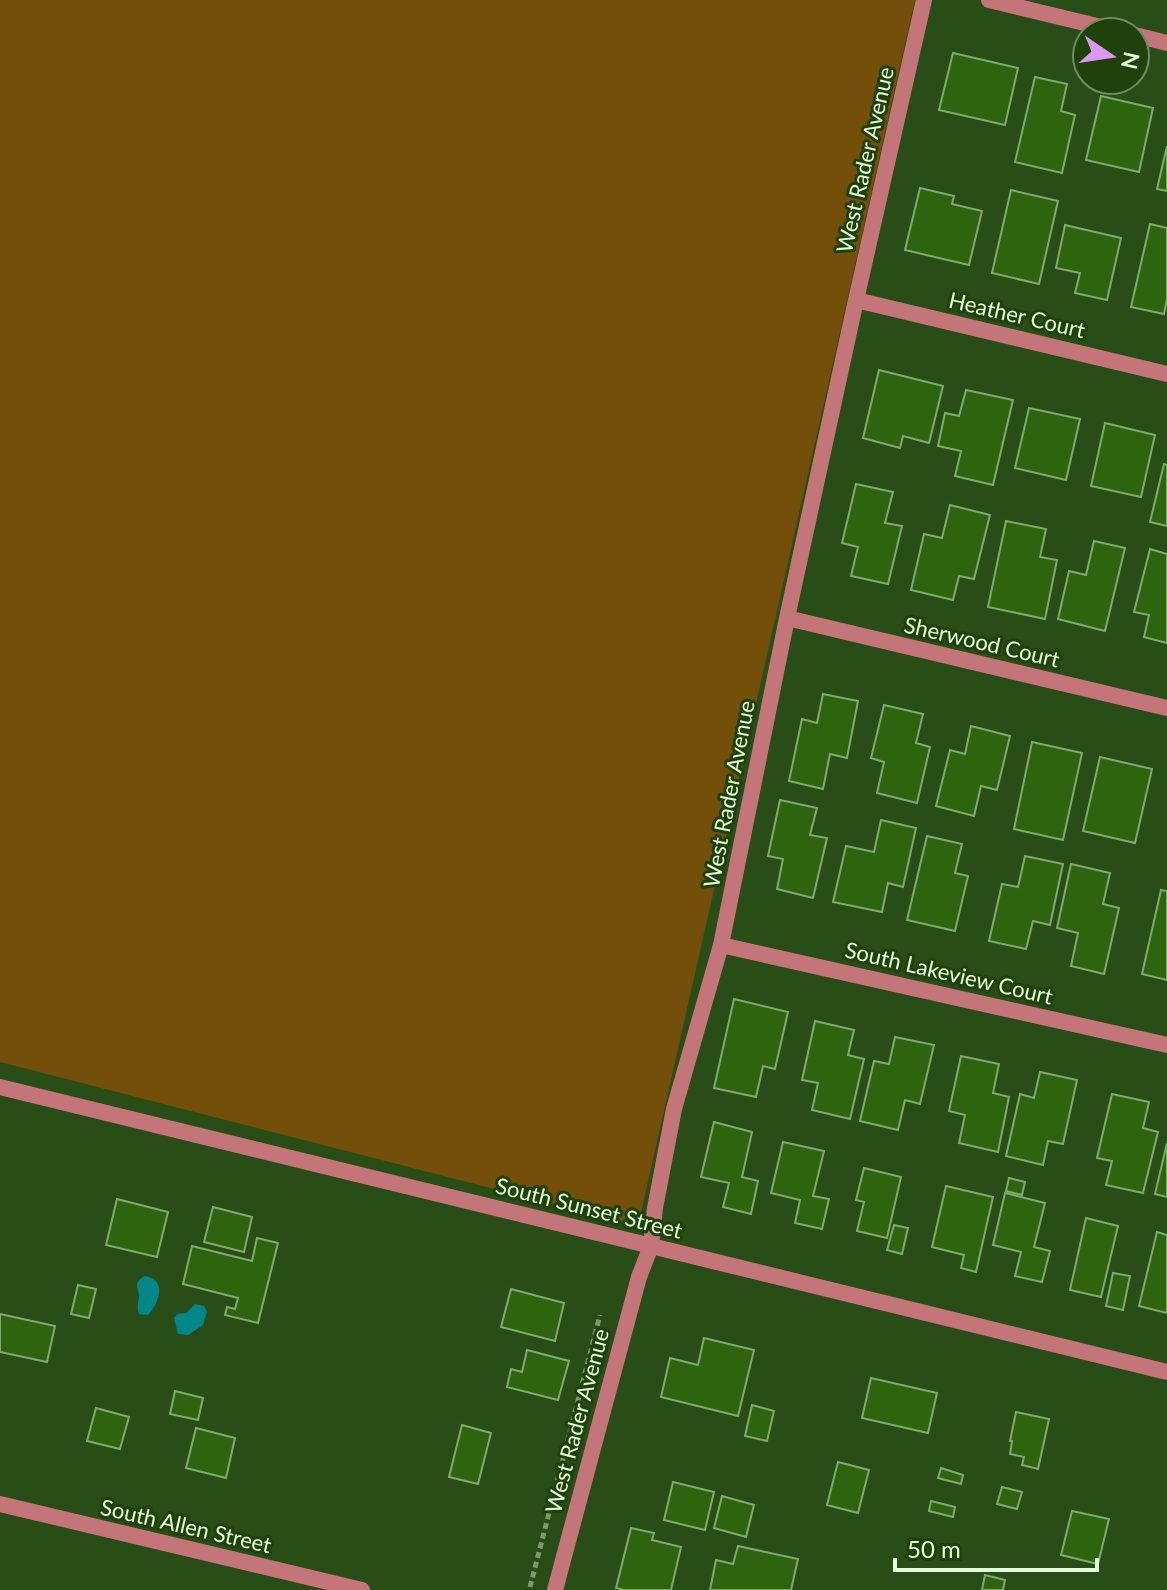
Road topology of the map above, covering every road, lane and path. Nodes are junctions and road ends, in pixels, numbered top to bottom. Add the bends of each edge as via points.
1 (924, 0) edge
2 (989, 0) edge
3 (1071, 20) edge
4 (856, 300) junction
5 (1167, 374) edge
6 (787, 618) junction
7 (1167, 708) edge
8 (721, 945) junction
9 (1167, 1045) edge
10 (0, 1087) edge
11 (651, 1246) junction
12 (600, 1315) dead end
13 (1167, 1372) edge
14 (0, 1504) edge
15 (530, 1587) dead end
16 (362, 1590) edge
17 (555, 1590) edge

1 - 4 street, West Rader Avenue
2 - 3 street
4 - 5 street, Heather Court
4 - 6 street, West Rader Avenue
6 - 7 street, Sherwood Court
6 - 8 street, West Rader Avenue
8 - 9 street, South Lakeview Court
8 - 11 street, West Rader Avenue via 674,1109
10 - 11 street, South Sunset Street
11 - 13 street, South Sunset Street
11 - 17 street, West Rader Avenue
12 - 15 path
14 - 16 street, South Allen Street

